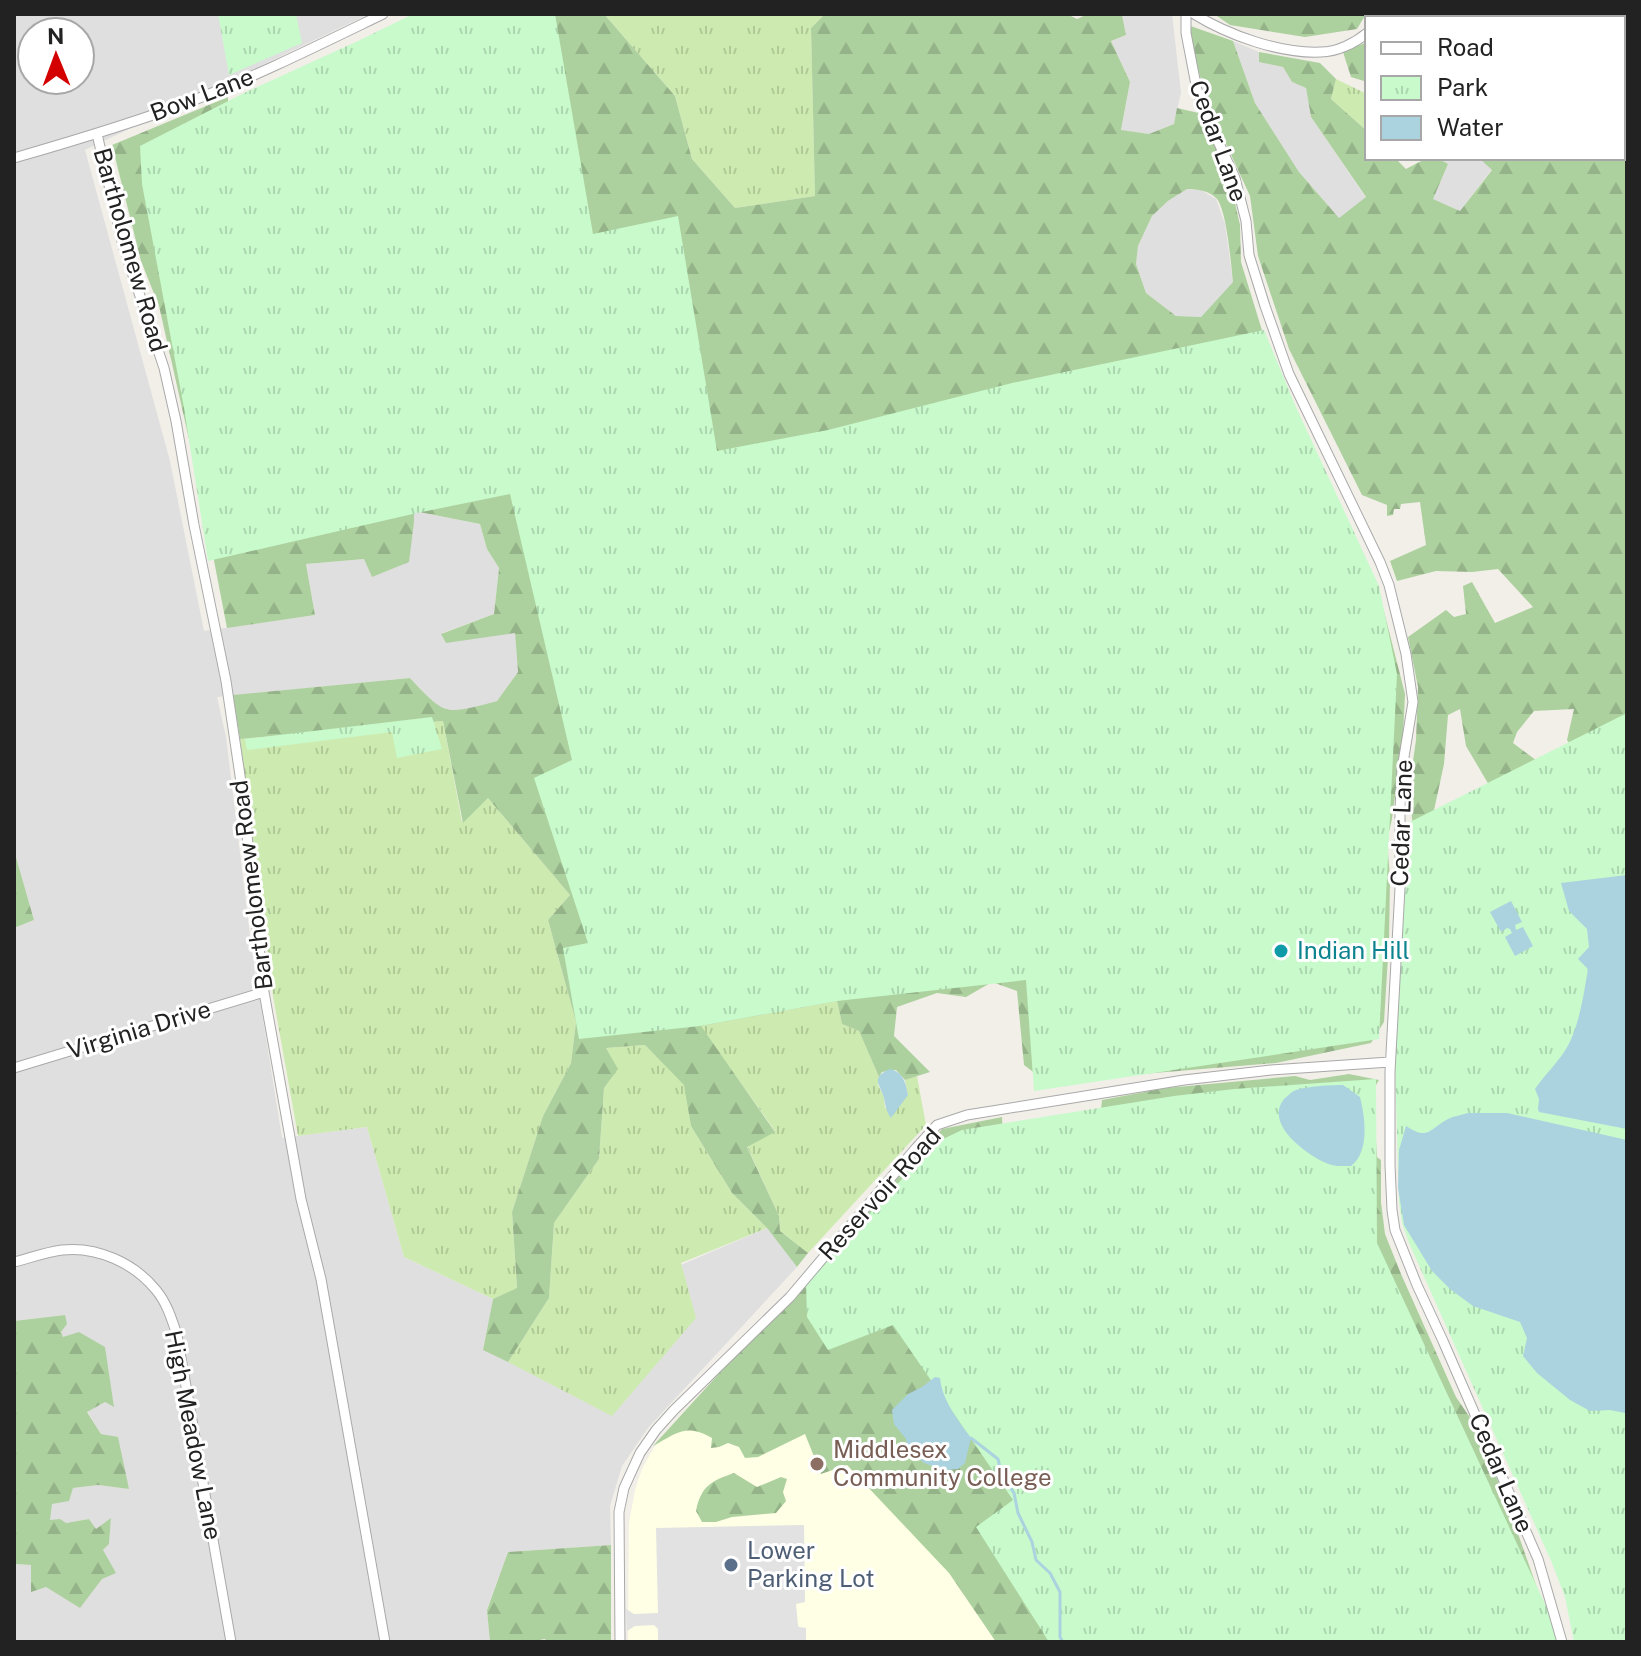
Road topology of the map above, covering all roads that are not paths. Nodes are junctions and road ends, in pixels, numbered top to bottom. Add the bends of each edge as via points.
1 (383, 14) edge
2 (1186, 14) edge
3 (1194, 14) edge
4 (1365, 35) edge
5 (97, 134) junction
6 (14, 158) edge
7 (264, 992) junction
8 (1390, 1062) junction
9 (14, 1068) edge
10 (14, 1262) edge
11 (231, 1642) edge
12 (385, 1642) edge
13 (620, 1642) edge
14 (1562, 1642) edge

1 - 5 street, Bow Lane via 203,96
2 - 8 street, Cedar Lane via 1197,90 1235,178 1265,306 1289,374 1380,562 1406,654 1413,702 1402,769
3 - 4 street via 1285,49 1323,52
5 - 6 street, Bow Lane
5 - 7 street, Bartholomew Road via 123,245 176,421 226,681
7 - 9 street, Virginia Drive
7 - 12 street, Bartholomew Road
8 - 13 street, Reservoir Road via 1184,1080 967,1115 937,1125 790,1297 674,1410 640,1453 619,1512
8 - 14 street, Cedar Lane via 1395,1230 1538,1559
10 - 11 street, High Meadow Lane via 64,1250 90,1250 137,1272 157,1291 177,1335

